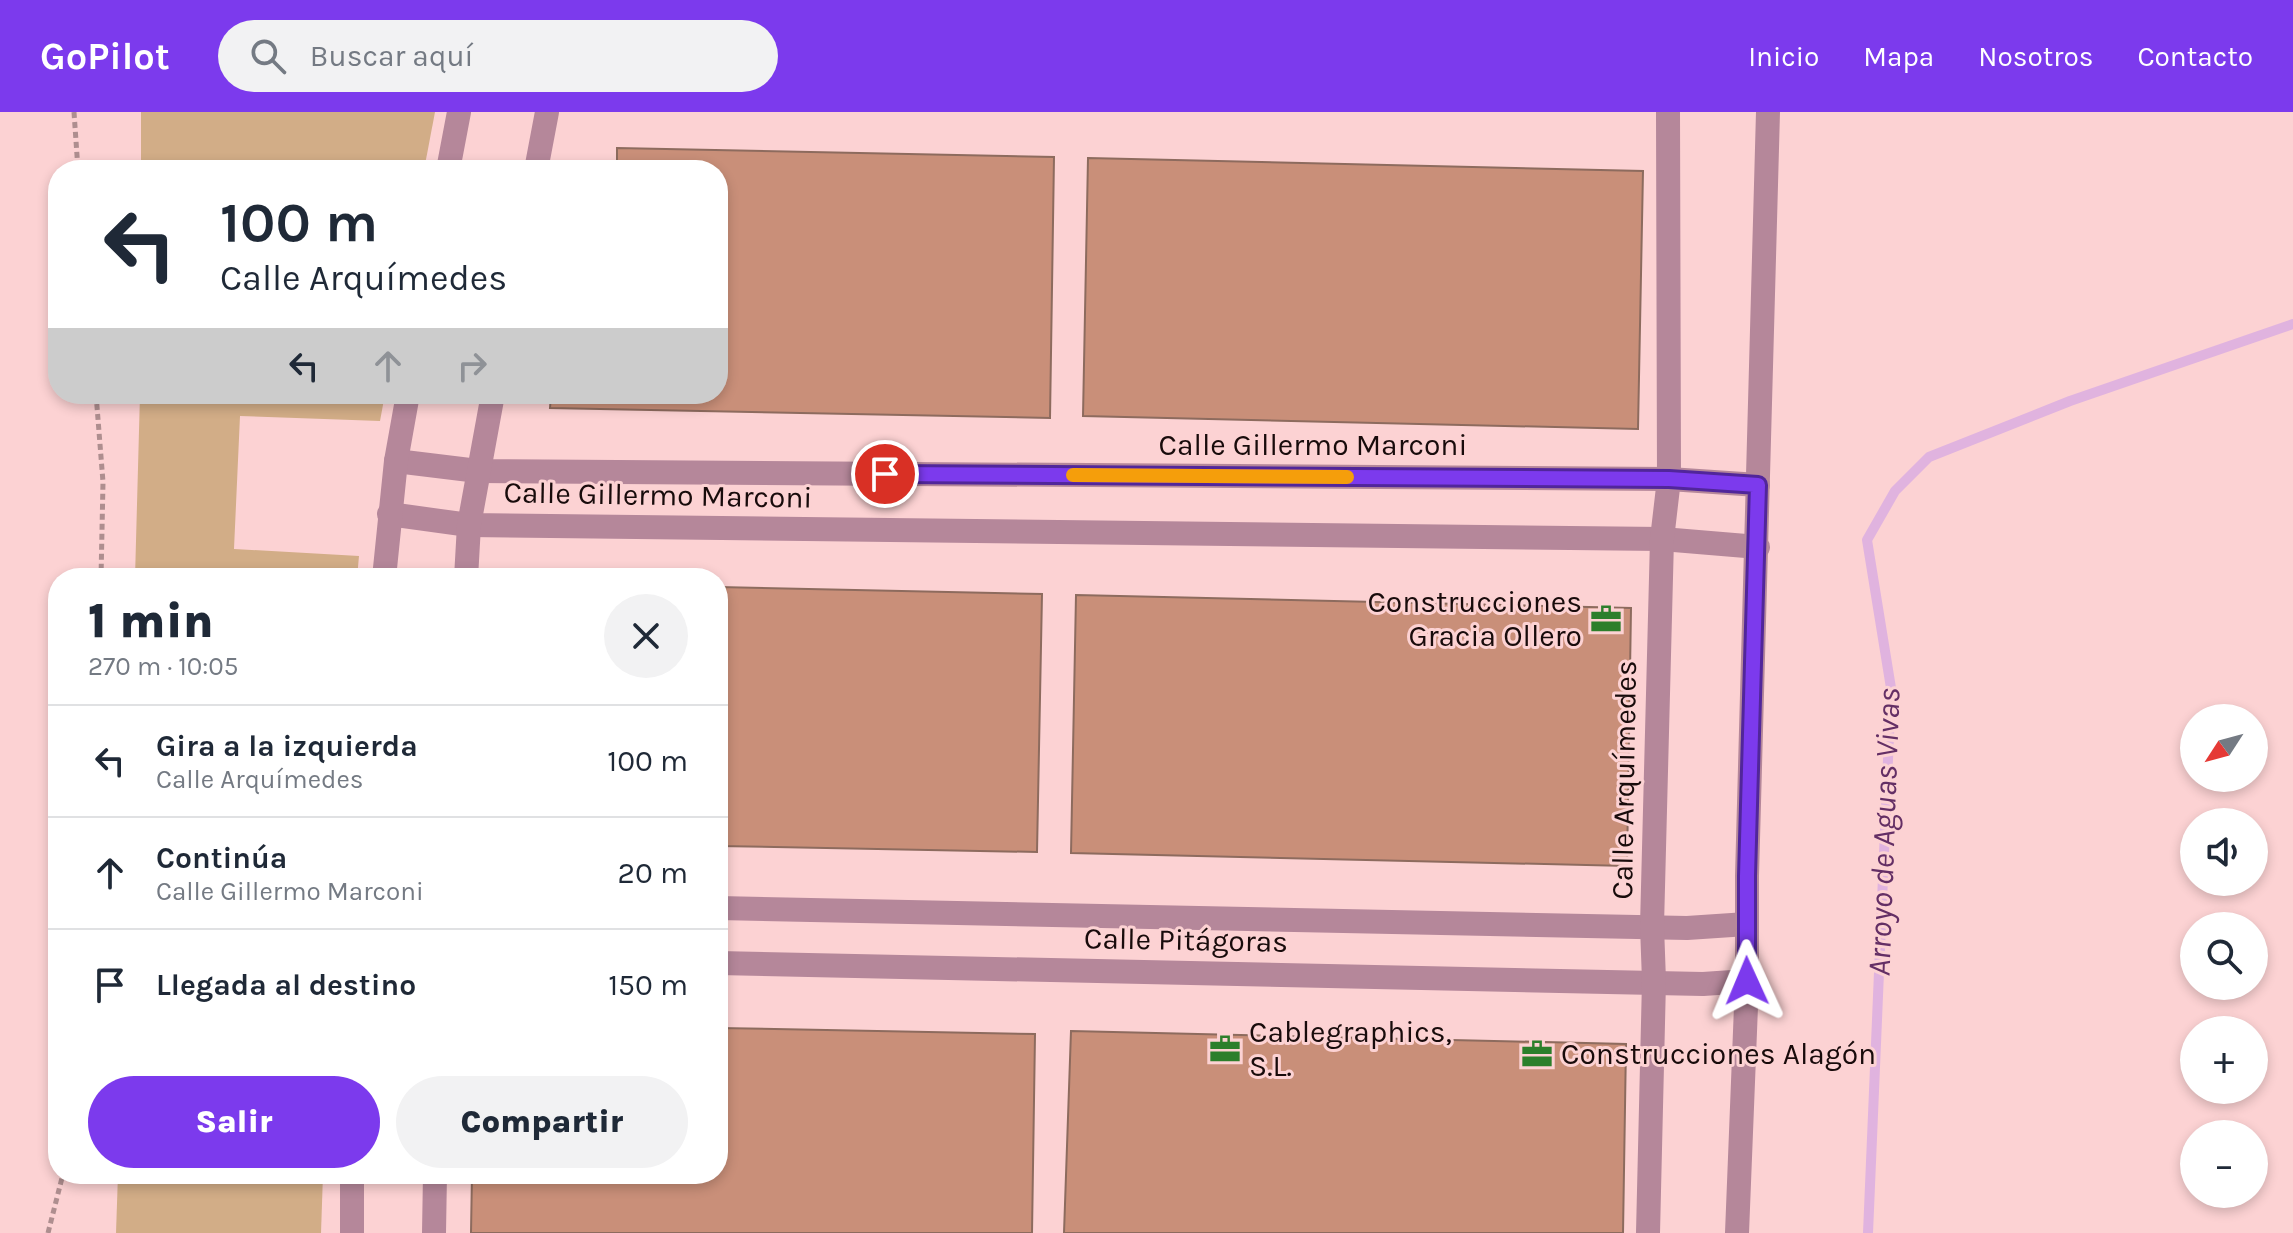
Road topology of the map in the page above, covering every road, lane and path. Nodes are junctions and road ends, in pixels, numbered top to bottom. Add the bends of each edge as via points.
1 (74, 112) edge
2 (459, 112) edge
3 (547, 112) edge
4 (1668, 112) edge
5 (1768, 112) edge
6 (77, 160) edge
7 (450, 160) edge
8 (538, 160) edge
9 (97, 404) edge
10 (406, 404) edge
11 (491, 404) edge
12 (396, 461) junction
13 (478, 471) junction
14 (1669, 479) junction
15 (1758, 485) junction
16 (389, 514) junction
17 (469, 525) junction
18 (1662, 539) junction
19 (1758, 547) junction
20 (101, 568) edge
21 (385, 568) edge
22 (467, 568) edge
23 (728, 908) edge
24 (1747, 924) junction
25 (1652, 926) junction
26 (728, 963) edge
27 (1654, 981) junction
28 (1747, 981) junction
29 (60, 1184) edge
30 (352, 1184) edge
31 (435, 1184) edge
32 (48, 1233) edge
33 (352, 1233) edge
34 (434, 1233) edge
35 (1648, 1233) edge
36 (1737, 1233) edge

1 - 6 path
2 - 7 street
3 - 8 street
4 - 14 street, Calle Arquímedes
5 - 15 street
9 - 20 path via 103,482
10 - 12 street
11 - 13 street
12 - 13 street, Calle Gillermo Marconi
12 - 16 street
13 - 14 street, Calle Gillermo Marconi
13 - 17 street
14 - 15 street
14 - 18 street, Calle Arquímedes
15 - 19 street
16 - 17 street, Calle Gillermo Marconi
16 - 21 street
17 - 18 street, Calle Gillermo Marconi
17 - 22 street
18 - 19 street
18 - 25 street, Calle Arquímedes
19 - 24 street
23 - 25 street, Calle Pitágoras
24 - 25 street, Calle Arquímedes
24 - 28 street
25 - 27 street, Calle Arquímedes
26 - 27 street, Calle Pitágoras
27 - 28 street
27 - 35 street, Calle Arquímedes
28 - 36 street
29 - 32 path
30 - 33 street
31 - 34 street

